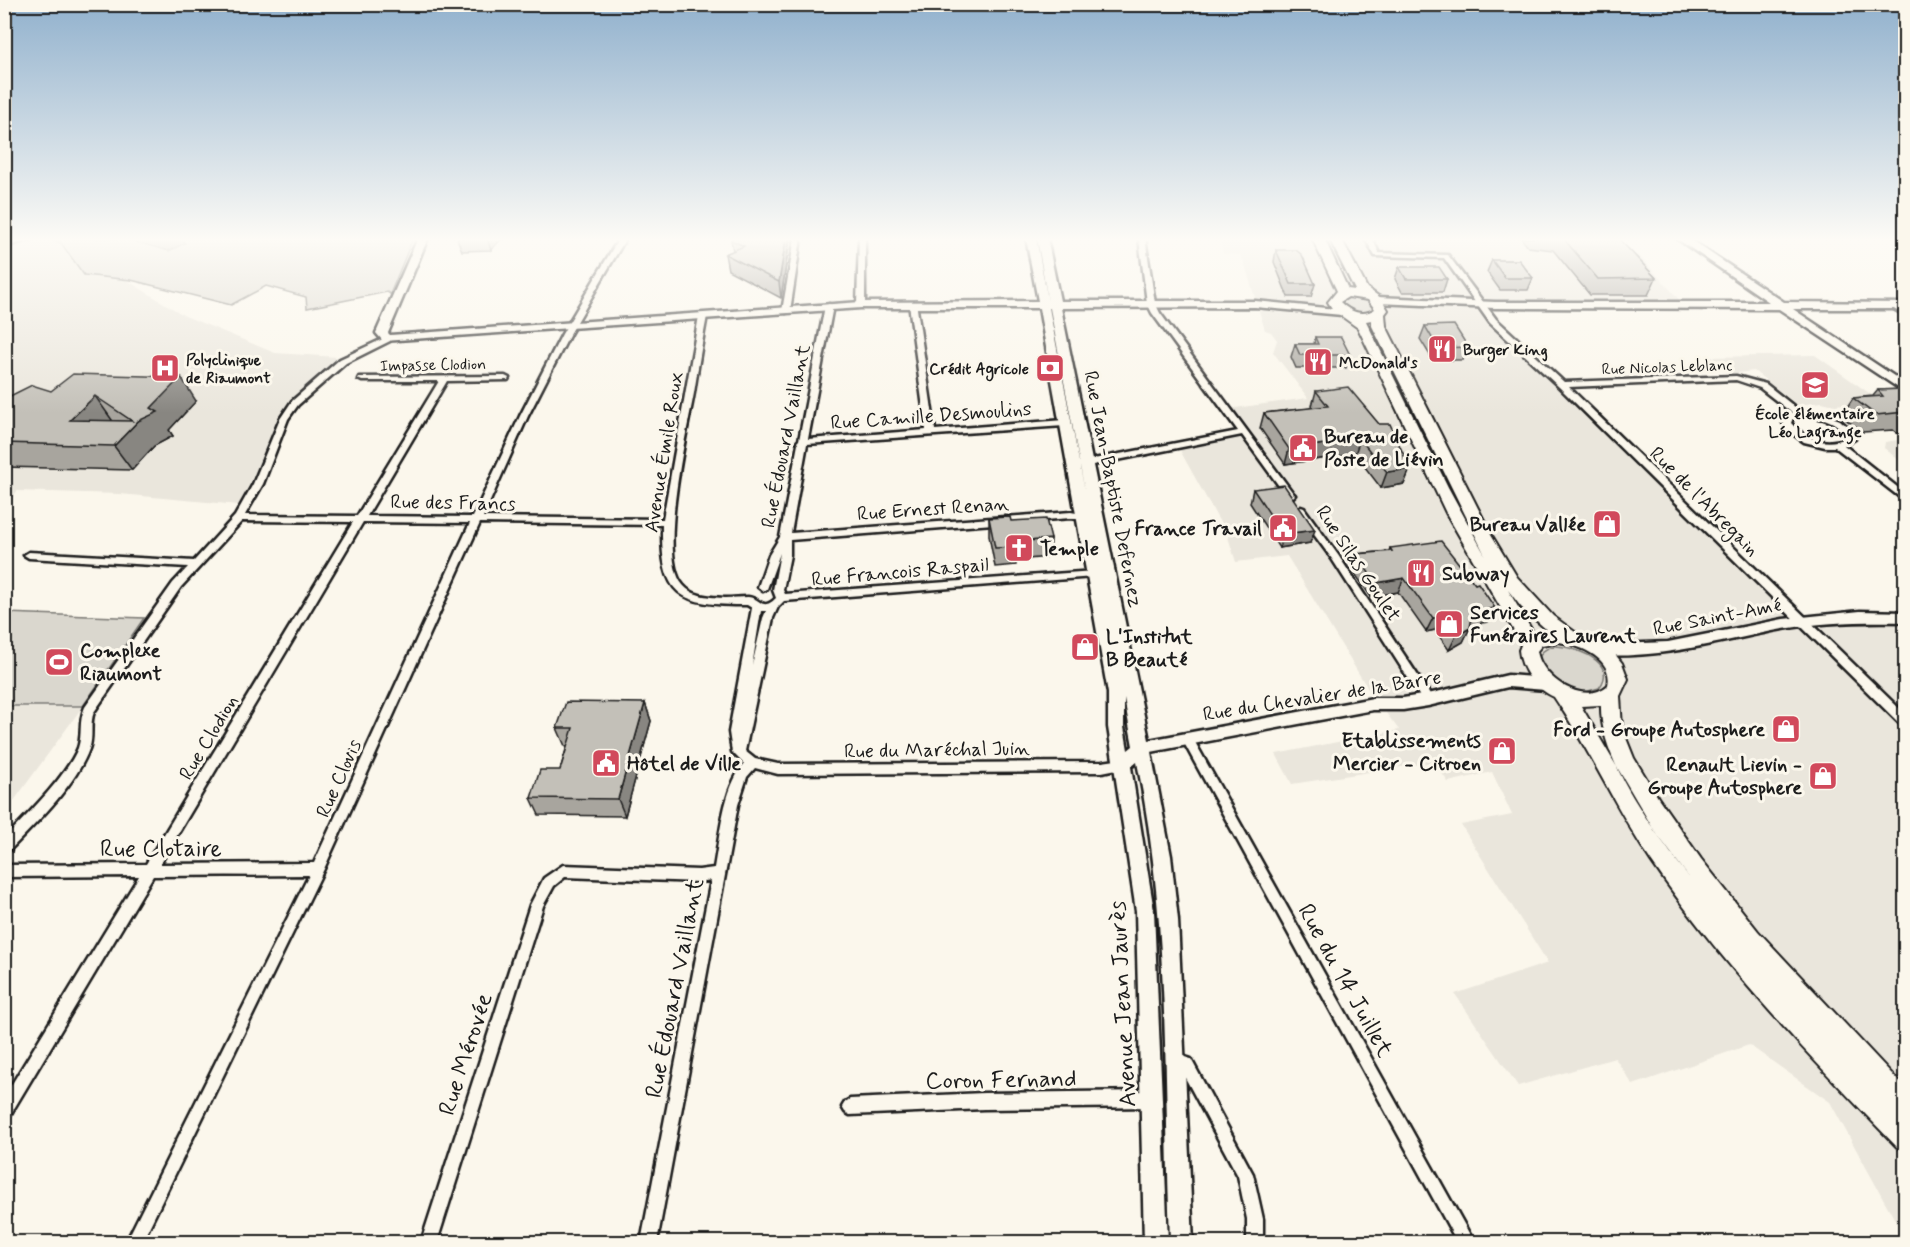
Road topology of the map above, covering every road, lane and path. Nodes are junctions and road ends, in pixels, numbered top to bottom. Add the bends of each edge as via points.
1 (398, 296) edge
2 (589, 296) edge
3 (788, 296) edge
4 (861, 296) edge
5 (1047, 296) edge
6 (1048, 296) edge
7 (1149, 296) edge
8 (1340, 296) edge
9 (1356, 296) edge
10 (1364, 296) edge
11 (1473, 296) edge
12 (1765, 296) edge
13 (1337, 297) junction
14 (1049, 303) junction
15 (1150, 303) junction
16 (913, 304) junction
17 (1272, 304) junction
18 (861, 305) junction
19 (1479, 305) junction
20 (829, 306) junction
21 (1779, 306) junction
22 (1900, 306) edge
23 (786, 310) junction
24 (1368, 312) junction
25 (1905, 314) edge
26 (703, 316) junction
27 (571, 327) junction
28 (387, 339) junction
29 (505, 378) dead end
30 (362, 379) dead end
31 (443, 381) junction
32 (1562, 385) junction
33 (1905, 390) edge
34 (1798, 413) junction
35 (1064, 423) junction
36 (1245, 432) junction
37 (931, 433) junction
38 (801, 442) junction
39 (1837, 444) junction
40 (1080, 465) junction
41 (1905, 499) edge
42 (1084, 517) junction
43 (239, 518) junction
44 (363, 519) junction
45 (476, 521) junction
46 (667, 522) junction
47 (784, 537) junction
48 (29, 555) dead end
49 (195, 564) junction
50 (1094, 574) junction
51 (763, 587) junction
52 (777, 598) junction
53 (753, 604) junction
54 (1905, 617) edge
55 (1801, 621) junction
56 (1568, 636) junction
57 (1598, 649) junction
58 (1642, 652) junction
59 (1529, 653) junction
60 (1508, 681) junction
61 (1614, 684) junction
62 (1553, 688) junction
63 (1428, 700) junction
64 (1905, 723) edge
65 (1188, 738) junction
66 (1143, 748) junction
67 (738, 752) junction
68 (752, 763) junction
69 (1123, 764) junction
70 (4, 848) edge
71 (318, 869) junction
72 (4, 871) edge
73 (149, 872) junction
74 (718, 873) junction
75 (1175, 1061) junction
76 (1153, 1099) junction
77 (850, 1107) dead end
78 (1905, 1108) edge
79 (4, 1112) edge
80 (1905, 1138) edge
81 (134, 1242) edge
82 (429, 1242) edge
83 (649, 1242) edge
84 (1155, 1242) edge
85 (1182, 1242) edge
86 (1255, 1242) edge
87 (1466, 1242) edge

1 - 28 street via 382,333
2 - 27 street, Rue Clovis
3 - 23 street
4 - 18 street
5 - 14 street, Rue Jean-Baptiste Defernez
6 - 14 street, Rue Jean-Baptiste Defernez
7 - 15 street
8 - 13 main road
9 - 24 main road
10 - 24 main road
11 - 19 street, Rue de l'Abregain
12 - 21 street
13 - 17 street via 1318,303
13 - 24 main road via 1335,306
14 - 15 street
14 - 16 street
14 - 35 street, Rue Jean-Baptiste Defernez
14 - 40 street, Rue Jean-Baptiste Defernez
15 - 17 street
15 - 36 street, Rue Silas Goulet
16 - 18 street
16 - 37 street
17 - 24 street
18 - 20 street
19 - 21 street
19 - 24 street via 1434,304
19 - 32 street, Rue de l'Abregain
20 - 23 street
20 - 38 street, Rue Édouard Vaillant
21 - 22 street
21 - 33 street
22 - 25 street
23 - 26 street
24 - 56 main road via 1473,518 1506,573 1541,618
24 - 59 main road via 1467,537 1520,622
26 - 27 street
26 - 46 street, Avenue Émile Roux
27 - 28 street
27 - 45 street, Rue Clovis via 524,416
28 - 43 street via 343,361 295,403 284,418 258,484
29 - 31 street, Impasse Clodion
30 - 31 street, Impasse Clodion
31 - 44 street, Rue Clodion
32 - 34 street, Rue Nicolas Leblanc via 1736,378 1763,386
32 - 55 street, Rue de l'Abregain
34 - 39 street via 1789,417 1787,423 1793,431 1823,445
34 - 39 street via 1821,415 1843,426 1851,439
35 - 37 street, Rue Camille Desmoulins
35 - 40 street, Rue Jean-Baptiste Defernez
36 - 40 street
36 - 63 street, Rue Silas Goulet via 1335,557
37 - 38 street, Rue Camille Desmoulins
38 - 47 street, Rue Édouard Vaillant
39 - 41 street
40 - 42 street, Rue Jean-Baptiste Defernez
40 - 66 street, Rue Jean-Baptiste Defernez
42 - 47 street, Rue Ernest Renan
42 - 50 street, Rue Jean-Baptiste Defernez
43 - 44 street, Rue des Francs
43 - 49 street
44 - 45 street, Rue des Francs
44 - 73 street, Rue Clodion
45 - 46 street, Rue des Francs
45 - 71 street, Rue Clovis
46 - 53 street, Avenue Émile Roux via 669,570 681,592 703,601
47 - 51 street, Rue Édouard Vaillant
47 - 52 street, Rue Édouard Vaillant via 785,555
48 - 49 street
49 - 70 street via 89,710 83,731 84,748 31,821
50 - 52 street, Rue Francois Raspail
50 - 69 street, Rue Jean-Baptiste Defernez via 1116,693 1116,727
51 - 52 street
51 - 53 street via 751,594
52 - 53 street, Avenue Émile Roux
52 - 67 street, Rue Édouard Vaillant via 768,618
53 - 67 street via 735,732
54 - 55 street, Rue Saint-Amé
55 - 58 street, Rue Saint-Amé
55 - 64 street, Rue de l'Abregain
56 - 57 main road
56 - 59 main road via 1541,637
57 - 58 street, Rue Saint-Amé
57 - 61 main road via 1612,662
58 - 61 street via 1622,668
59 - 60 street
59 - 62 main road
60 - 62 street
60 - 63 street, Rue du Chevalier de la Barre
61 - 62 main road via 1600,698 1586,699
61 - 78 main road via 1609,711 1625,760 1692,867 1751,941
62 - 80 main road via 1593,740 1627,804 1685,888 1758,980
63 - 65 street, Rue du Chevalier de la Barre via 1373,704
65 - 66 street, Rue du Chevalier de la Barre
65 - 87 street, Rue du 14 Juillet
66 - 69 street
66 - 75 street via 1153,790 1168,916
67 - 68 street
68 - 69 street, Rue du Maréchal Juin via 778,769 832,770
68 - 74 street, Rue Édouard Vaillant via 738,784
69 - 76 street, Avenue Jean Jaurès via 1145,911
71 - 73 street, Rue Clotaire
71 - 81 street, Rue Clovis
72 - 73 street, Rue Clotaire
73 - 79 street, Rue Clodion
74 - 82 street, Rue Mérovée via 699,876 563,871 549,882 537,905
74 - 83 street, Rue Édouard Vaillant
75 - 85 street
75 - 86 street via 1186,1064 1245,1174 1255,1219
76 - 77 street, Coron Fernand
76 - 84 street, Avenue Jean Jaurès

